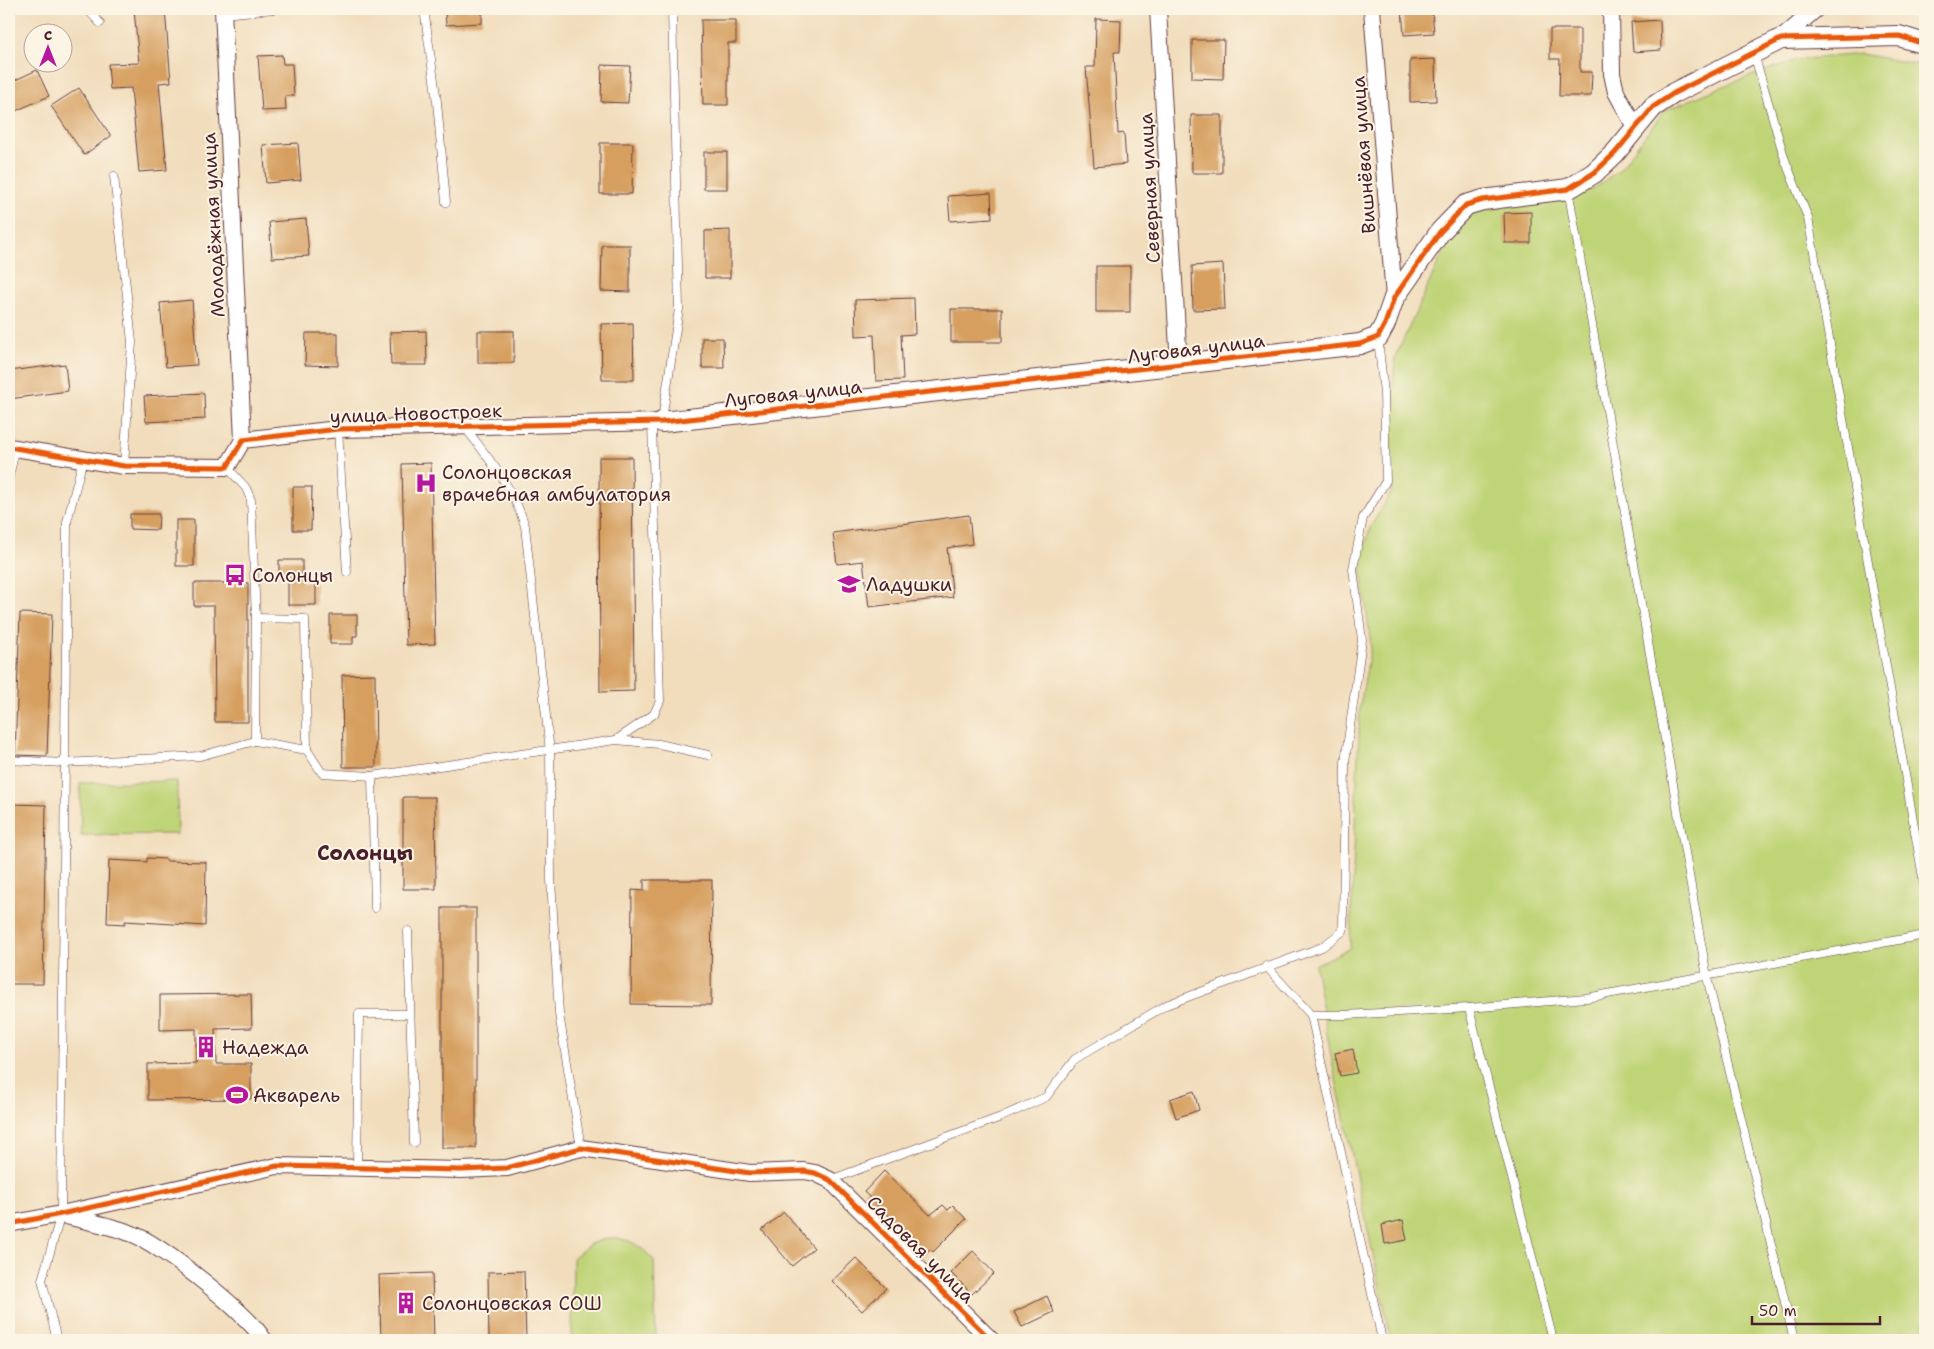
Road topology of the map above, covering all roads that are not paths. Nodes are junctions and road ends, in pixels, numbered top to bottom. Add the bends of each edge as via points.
1 (87, 9) edge
2 (275, 9) edge
3 (424, 9) edge
4 (672, 9) edge
5 (1158, 9) edge
6 (1372, 9) edge
7 (1611, 9) edge
8 (1816, 9) edge
9 (223, 11) edge
10 (100, 23) dead end
11 (1781, 39) junction
12 (1925, 44) edge
13 (1753, 52) junction
14 (1635, 127) junction
15 (114, 176) dead end
16 (1568, 189) junction
17 (446, 202) dead end
18 (1394, 298) junction
19 (1378, 337) junction
20 (1179, 365) junction
21 (657, 422) junction
22 (463, 425) junction
23 (338, 429) junction
24 (244, 440) junction
25 (12, 447) edge
26 (84, 458) junction
27 (124, 466) junction
28 (228, 467) junction
29 (9, 476) edge
30 (347, 572) dead end
31 (256, 618) junction
32 (616, 740) junction
33 (255, 741) junction
34 (307, 750) junction
35 (550, 752) junction
36 (708, 755) dead end
37 (9, 760) edge
38 (64, 763) junction
39 (372, 776) junction
40 (1925, 889) edge
41 (375, 908) dead end
42 (408, 931) dead end
43 (1925, 935) edge
44 (1266, 966) junction
45 (1707, 977) junction
46 (1469, 1008) junction
47 (410, 1014) junction
48 (1311, 1015) junction
49 (414, 1143) dead end
50 (581, 1148) junction
51 (357, 1167) junction
52 (830, 1180) junction
53 (61, 1214) junction
54 (9, 1224) edge
55 (57, 1340) edge
56 (264, 1340) edge
57 (990, 1340) edge
58 (1382, 1340) edge
59 (1553, 1340) edge
60 (1794, 1340) edge

1 - 10 lane
2 - 9 lane
3 - 17 lane
4 - 21 lane via 679,308
5 - 20 street, Северная улица
6 - 18 street, Вишнёвая улица
7 - 14 street via 1612,74 1616,92
8 - 11 street
9 - 24 street, Молодёжная улица
11 - 12 street via 1899,36
11 - 13 street
13 - 14 street via 1674,92 1653,107
13 - 40 lane via 1786,160 1808,218
14 - 16 street via 1594,174
15 - 27 lane via 132,342
16 - 18 street via 1466,205 1440,232
16 - 45 lane
18 - 19 street
19 - 20 street, Луговая улица via 1360,344
19 - 44 lane via 1384,393 1386,481 1363,518 1353,569 1362,640 1345,762 1343,931 1322,947
20 - 21 street, Луговая улица
21 - 22 street, улица Новостроек
21 - 32 lane via 660,701 654,714
22 - 23 street, улица Новостроек
22 - 35 lane via 508,484 519,506
23 - 24 street, улица Новостроек
23 - 30 lane
24 - 28 street
25 - 26 street
25 - 29 lane
26 - 27 street
26 - 38 lane via 67,522
27 - 28 street
28 - 31 lane via 246,488 251,500
31 - 33 lane
31 - 34 lane via 305,619
32 - 35 lane
32 - 36 lane via 659,744
33 - 34 lane
33 - 38 lane via 200,756
34 - 39 lane via 322,773
35 - 39 lane
35 - 50 lane via 551,880 559,1014
37 - 38 lane
38 - 53 lane
39 - 41 lane
42 - 47 lane
43 - 45 lane
44 - 48 lane
44 - 52 lane via 1166,1005 1075,1060 1046,1097 1001,1117
45 - 46 lane via 1586,998
45 - 60 lane
46 - 48 lane
46 - 59 lane
47 - 49 lane
47 - 51 lane via 359,1014
48 - 58 lane
50 - 51 street via 507,1168
50 - 52 street via 750,1173 804,1171
51 - 53 street via 277,1166
52 - 57 street, Садовая улица
53 - 54 street
53 - 55 lane via 42,1280
53 - 56 street via 132,1233 164,1252 230,1304

